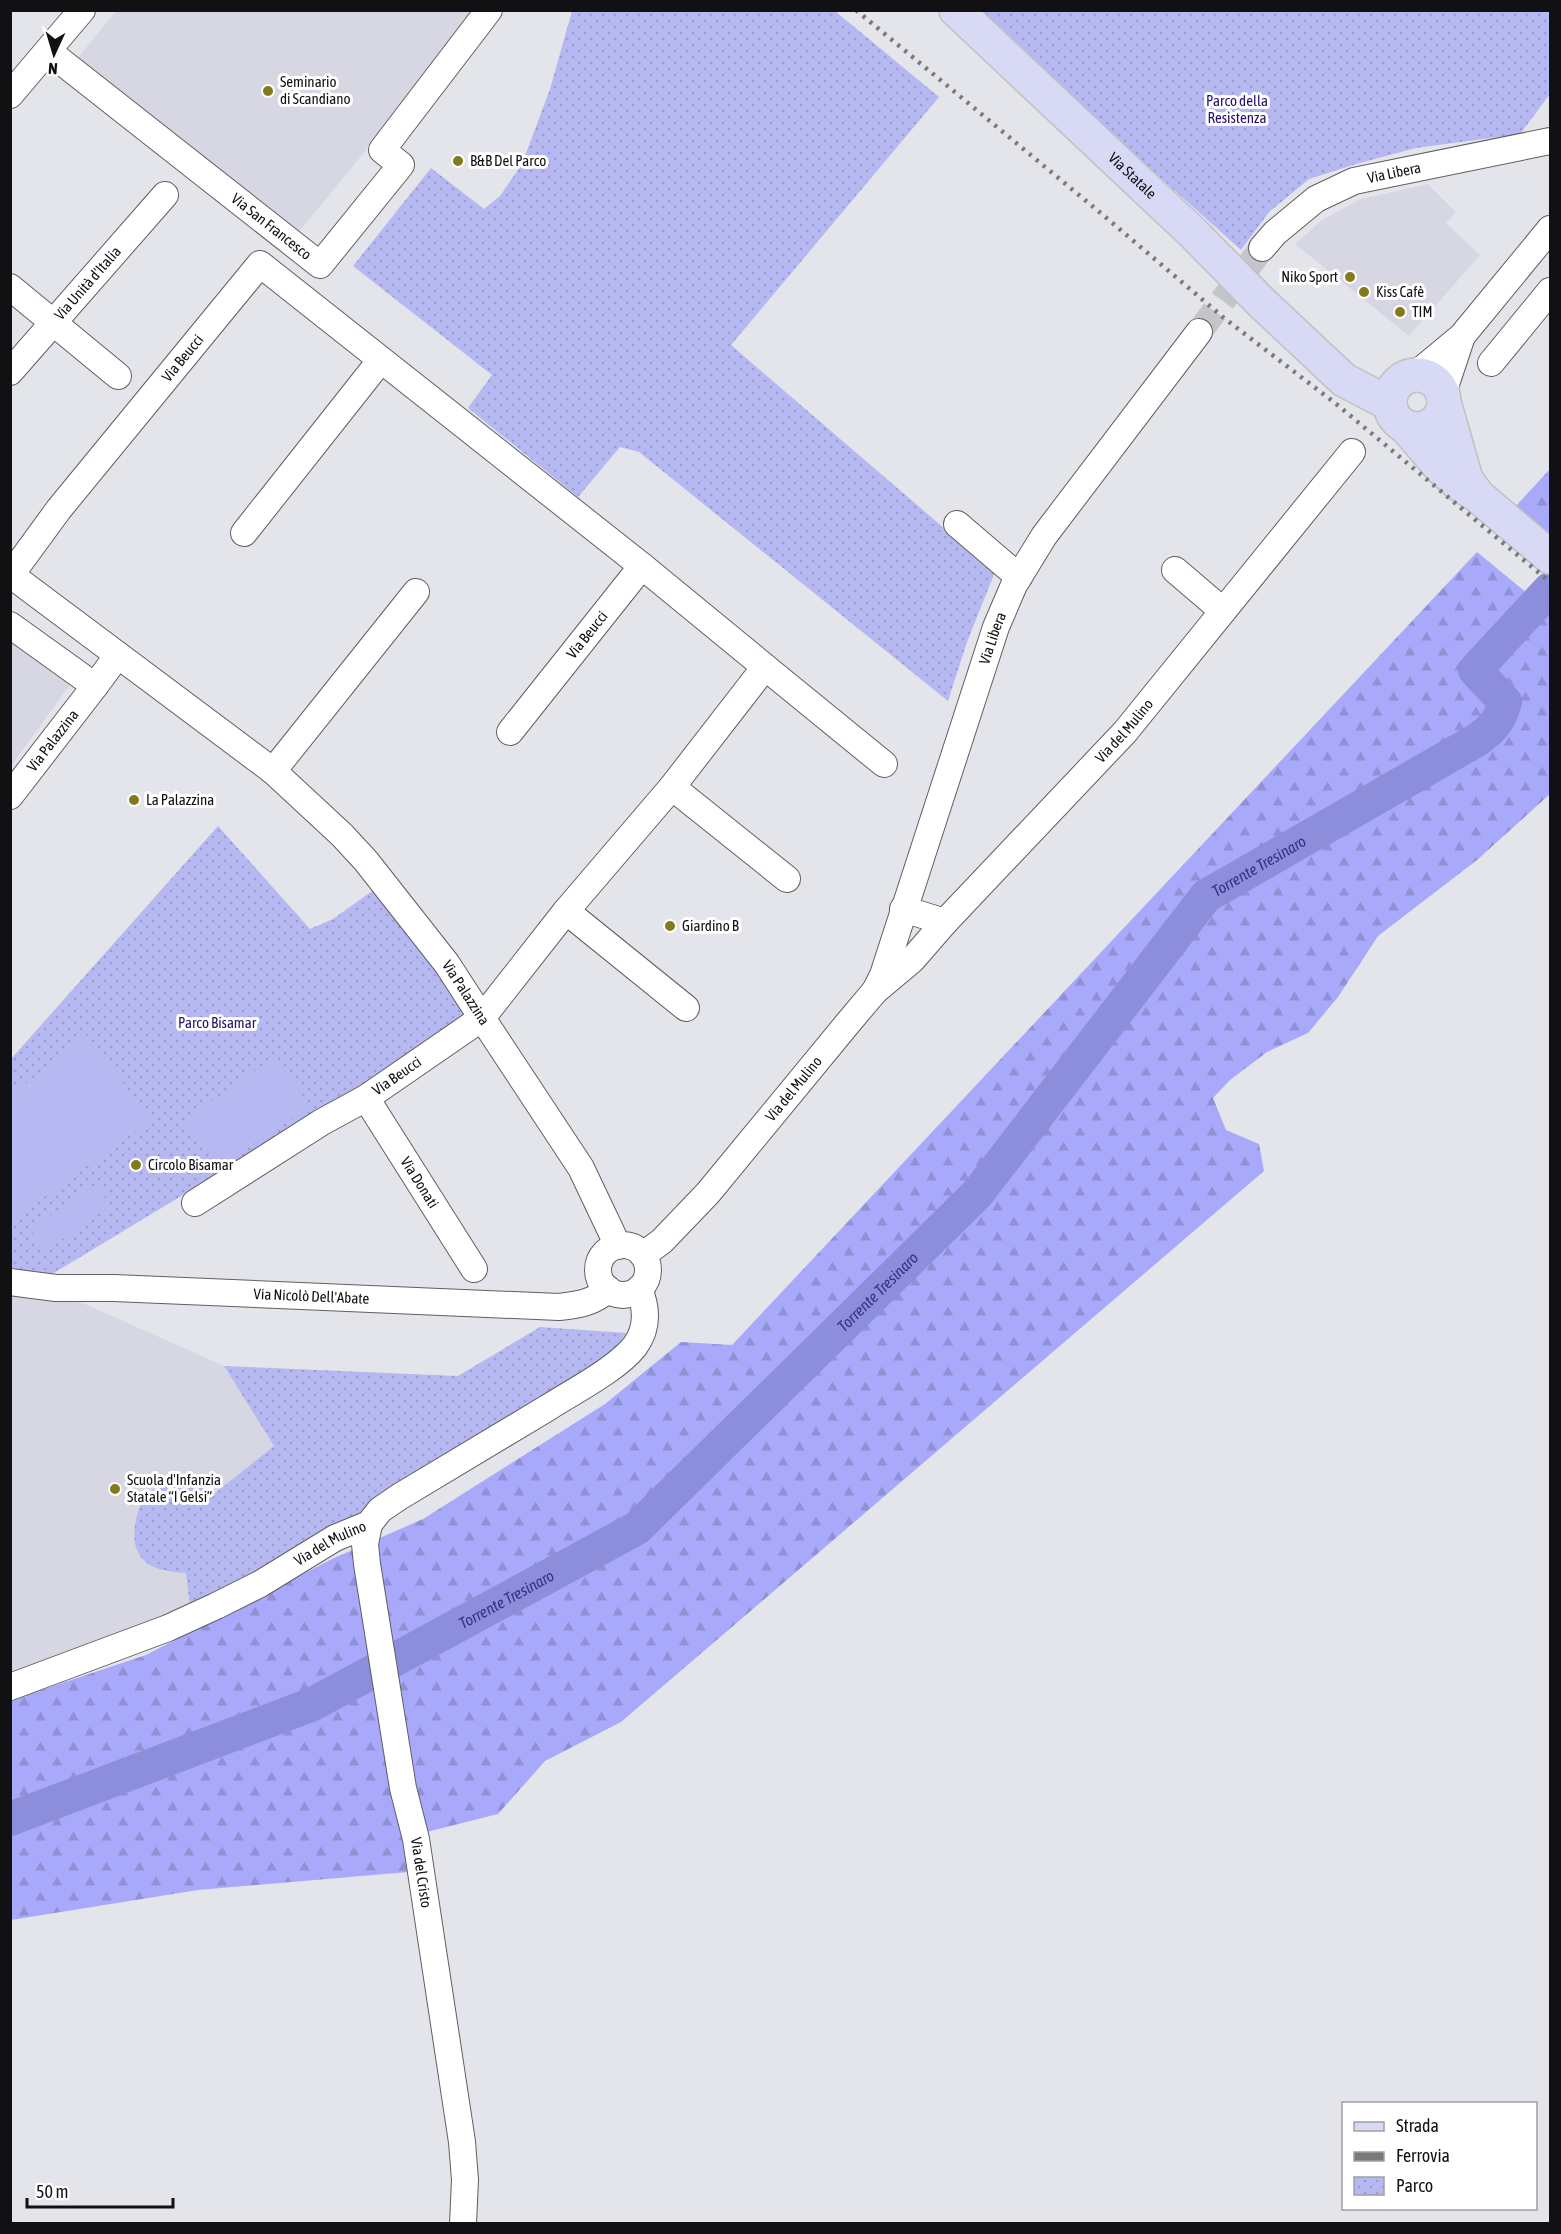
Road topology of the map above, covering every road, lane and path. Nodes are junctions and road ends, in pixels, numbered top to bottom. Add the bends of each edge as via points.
1 (489, 10) edge
2 (956, 10) edge
3 (70, 14) edge
4 (48, 51) junction
5 (10, 95) edge
6 (1549, 142) edge
7 (165, 195) dead end
8 (1551, 229) edge
9 (1262, 248) tunnel mouth
10 (10, 287) edge
11 (1551, 291) edge
12 (54, 324) junction
13 (1199, 332) tunnel mouth
14 (1462, 336) junction
15 (380, 361) junction
16 (1491, 363) dead end
17 (10, 372) edge
18 (118, 376) dead end
19 (1404, 396) junction
20 (1444, 398) junction
21 (1352, 452) dead end
22 (1481, 499) junction
23 (957, 524) dead end
24 (244, 533) dead end
25 (1551, 557) edge
26 (642, 566) junction
27 (1175, 570) dead end
28 (11, 575) edge
29 (1019, 577) junction
30 (416, 592) dead end
31 (1223, 611) junction
32 (10, 625) edge
33 (118, 655) junction
34 (765, 667) junction
35 (95, 686) junction
36 (510, 732) dead end
37 (884, 764) dead end
38 (273, 771) junction
39 (672, 786) junction
40 (10, 796) edge
41 (787, 879) dead end
42 (903, 909) junction
43 (566, 911) junction
44 (945, 922) junction
45 (875, 992) junction
46 (686, 1008) dead end
47 (482, 1018) junction
48 (366, 1098) junction
49 (195, 1203) dead end
50 (618, 1246) junction
51 (643, 1255) junction
52 (474, 1269) dead end
53 (10, 1282) edge
54 (608, 1289) junction
55 (639, 1289) junction
56 (369, 1524) junction
57 (10, 1687) edge
58 (464, 2223) edge

1 - 4 street, Via San Francesco via 382,150 401,165 320,265
2 - 19 main road, Via Statale via 1344,380
3 - 4 street
4 - 5 street
6 - 9 street, Via Libera via 1354,181 1316,199
7 - 12 street, Via Unità d'Italia
8 - 14 street
10 - 12 street
11 - 16 street
12 - 17 street, Via Unità d'Italia
12 - 18 street
13 - 29 street, Via Libera via 1073,496
14 - 19 street
14 - 20 street
15 - 24 street
15 - 26 street, Via Beucci
15 - 28 street, Via Beucci via 260,264 59,509
19 - 20 main road, Via Statale via 1432,379
19 - 20 main road via 1417,429 1439,419
19 - 22 main road, Via Statale via 1441,468
20 - 22 main road via 1466,479
21 - 31 street, Via del Mulino
22 - 25 main road, Via Statale
23 - 29 street
26 - 34 street, Via Beucci
26 - 36 street, Via Beucci
27 - 31 street
28 - 33 street, Via Palazzina
29 - 42 street, Via Libera via 996,627
30 - 38 street
31 - 44 street, Via del Mulino via 1125,732
32 - 35 street
33 - 35 street, Via Palazzina
33 - 38 street, Via Palazzina
34 - 37 street, Via Beucci
34 - 39 street, Via Beucci
35 - 40 street, Via Palazzina
38 - 47 street, Via Palazzina via 366,861 447,964
39 - 41 street
39 - 43 street, Via Beucci
42 - 44 street
42 - 45 street, Via Libera
43 - 46 street
43 - 47 street, Via Beucci
44 - 45 street, Via del Mulino via 912,960
45 - 51 street, Via del Mulino via 708,1193
47 - 48 street, Via Beucci
47 - 50 street, Via Palazzina via 580,1168
48 - 49 street, Via Beucci
48 - 52 street, Via Donati
50 - 51 street via 635,1248
50 - 54 street via 605,1254 599,1268
51 - 55 street via 647,1277
53 - 54 street, Via Nicolò Dell'Abate via 56,1288 559,1307 592,1301
54 - 55 street via 627,1295
55 - 56 street, Via del Mulino via 645,1303 644,1328 620,1360 399,1497 380,1510
56 - 57 street, Via del Mulino via 335,1538 260,1584 206,1611
56 - 58 street, Via del Cristo via 367,1564 403,1788 416,1839 462,2142

